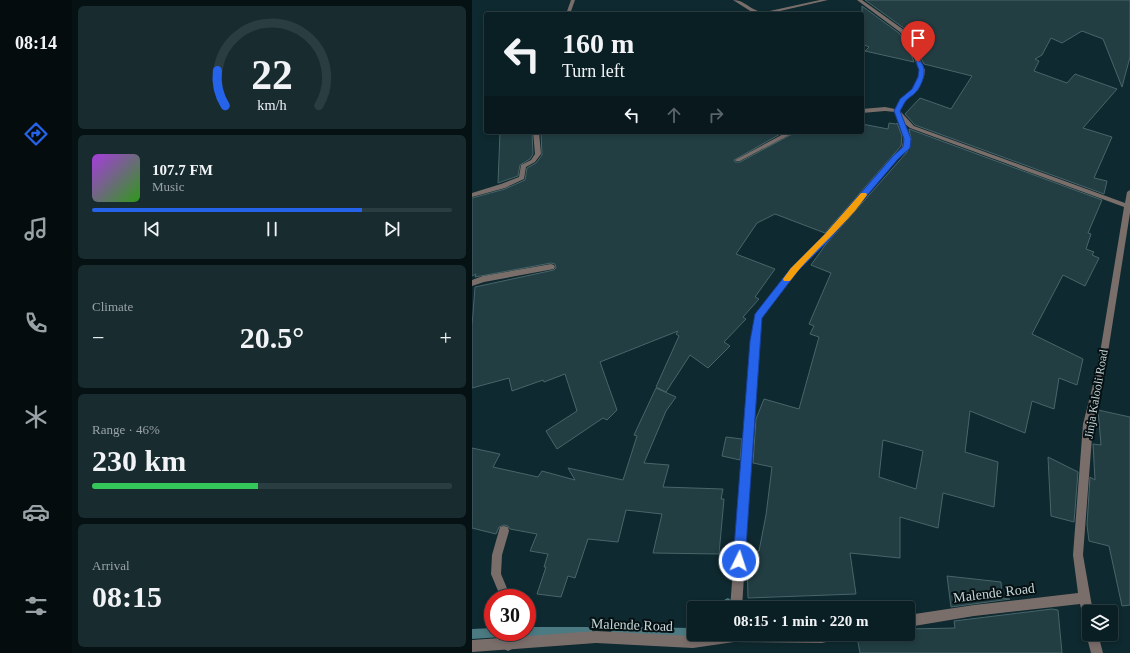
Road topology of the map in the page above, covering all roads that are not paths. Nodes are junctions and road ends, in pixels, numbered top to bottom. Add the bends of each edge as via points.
1 (573, 0) edge
2 (735, 0) edge
3 (826, 0) edge
4 (859, 0) edge
5 (569, 12) edge
6 (757, 12) edge
7 (770, 12) edge
8 (864, 111) edge
9 (897, 111) junction
10 (536, 134) edge
11 (788, 134) edge
12 (738, 160) dead end
13 (1130, 192) edge
14 (472, 195) edge
15 (1126, 206) junction
16 (551, 266) dead end
17 (472, 283) edge
18 (504, 530) dead end
19 (502, 589) edge
20 (1084, 598) junction
21 (736, 601) edge
22 (1086, 605) edge
23 (915, 620) edge
24 (507, 641) edge
25 (699, 641) edge
26 (1094, 641) edge
27 (508, 644) junction
28 (472, 646) edge
29 (1097, 653) edge

1 - 5 street
2 - 6 street
3 - 7 street
4 - 9 street via 902,31 922,70 915,90 902,100
8 - 9 street
9 - 15 street via 912,127
9 - 21 street via 908,139 906,148 828,236 794,270 758,317
10 - 14 street via 538,154 533,161 523,166 522,178
11 - 12 street
13 - 15 street, Jinja Kalooli Road
15 - 20 street, Jinja Kalooli Road via 1102,365 1088,424 1078,555
16 - 17 street
18 - 19 street via 496,555 496,574
20 - 22 street, Jinja Kalooli Road
20 - 23 street, Malende Road via 987,607
24 - 27 street
25 - 27 street, Malende Road via 596,637
26 - 29 street
27 - 28 street, Malende Road

